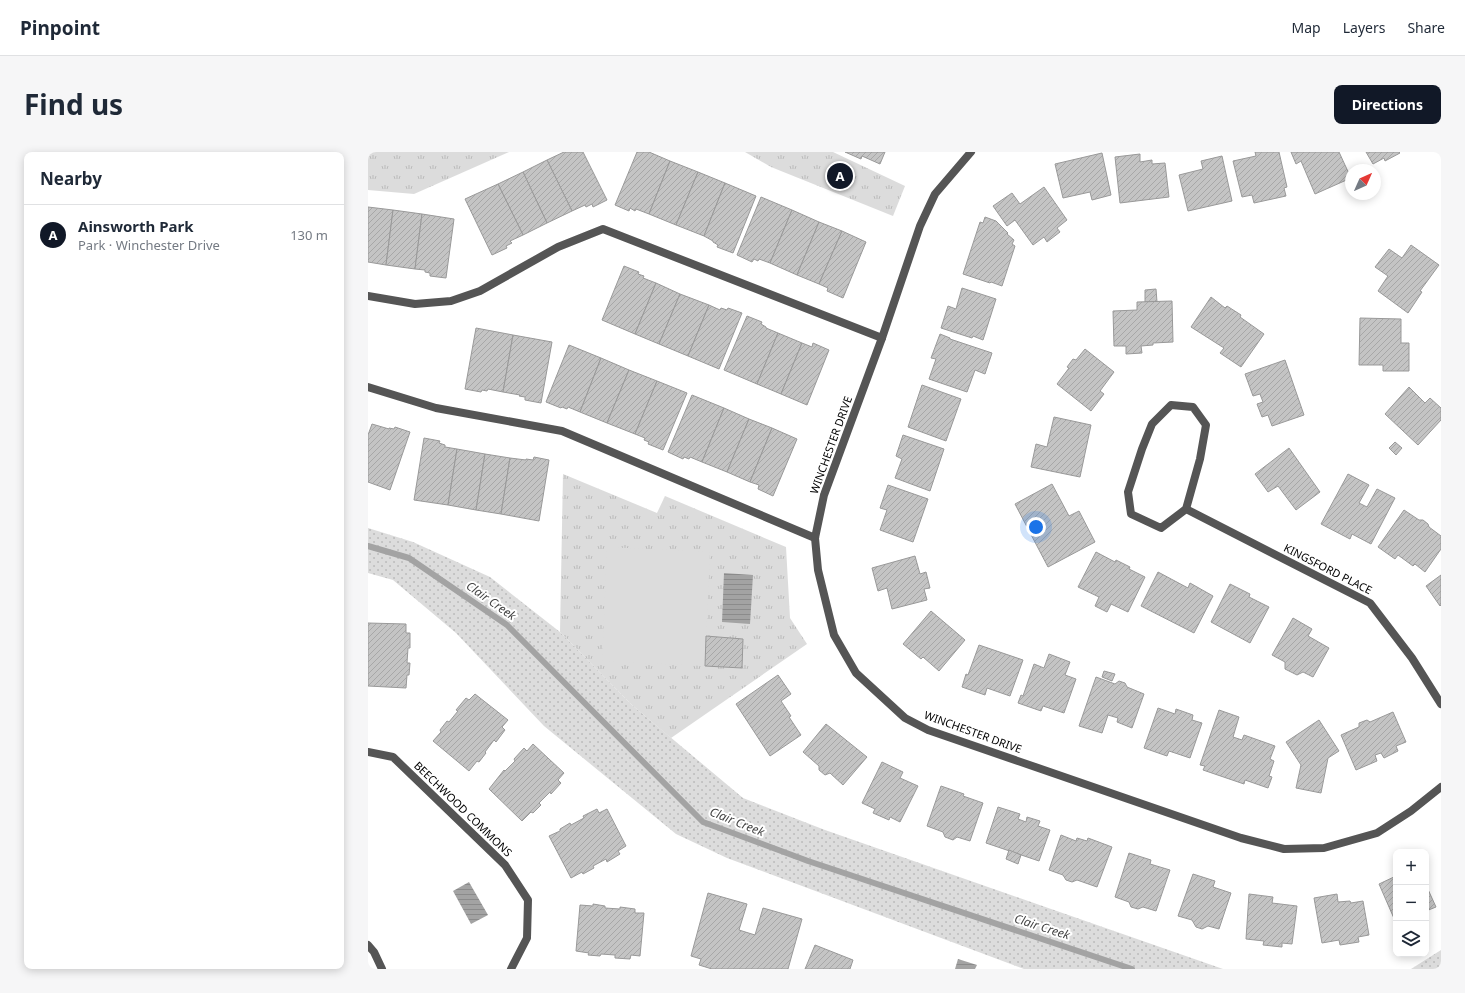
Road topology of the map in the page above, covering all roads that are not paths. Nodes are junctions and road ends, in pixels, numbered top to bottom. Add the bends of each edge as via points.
1 (971, 152) edge
2 (368, 296) edge
3 (882, 338) junction
4 (368, 387) edge
5 (1186, 509) junction
6 (815, 538) junction
7 (1441, 704) edge
8 (368, 752) edge
9 (1441, 787) edge
10 (368, 945) edge
11 (382, 969) edge
12 (511, 969) edge

1 - 3 street, WINCHESTER DRIVE via 935,194 920,226
2 - 3 street via 415,304 451,301 480,291 558,248 603,229
3 - 6 street, WINCHESTER DRIVE via 824,495
4 - 6 street via 436,408 562,431
5 - 5 street via 1200,459 1206,425 1193,407 1171,405 1152,424 1142,449 1128,492 1131,514 1161,528
5 - 7 street, KINGSFORD PLACE via 1370,603 1412,658
6 - 9 street, WINCHESTER DRIVE via 818,570 834,635 856,673 906,718 928,730 1242,838 1284,849 1324,848 1377,833
8 - 12 street, BEECHWOOD COMMONS via 393,757 505,865 528,900 527,938
10 - 11 street

